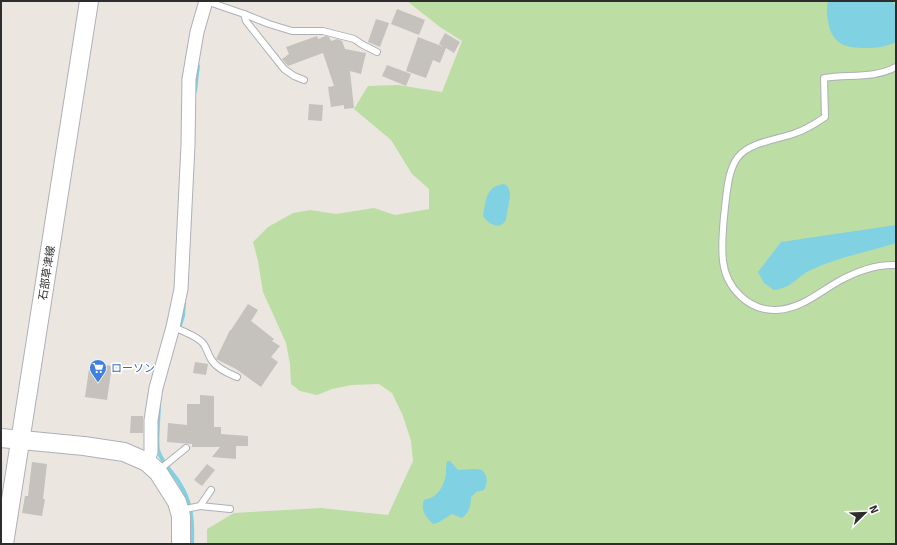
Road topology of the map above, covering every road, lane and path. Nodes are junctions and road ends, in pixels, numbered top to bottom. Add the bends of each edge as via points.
1 (89, 1) edge
2 (208, 2) edge
3 (244, 14) junction
4 (378, 52) dead end
5 (896, 67) edge
6 (304, 80) dead end
7 (896, 265) edge
8 (178, 329) junction
9 (236, 377) dead end
10 (1, 438) edge
11 (21, 439) junction
12 (186, 448) dead end
13 (159, 466) junction
14 (211, 490) dead end
15 (191, 508) junction
16 (230, 509) dead end
17 (4, 544) edge
18 (181, 544) edge

1 - 11 main road, 石部草津線
2 - 3 lane
2 - 8 street via 197,32 189,79
3 - 4 lane via 292,31 323,31 354,39
3 - 6 lane via 246,21 284,69
5 - 7 lane via 880,73 824,78 825,117 813,126 759,144 738,157 732,167 722,236 723,262 730,281 740,296 762,309 790,309 861,270
8 - 9 lane via 202,342 217,366
8 - 13 street via 156,388 151,420 151,452
10 - 11 main road
11 - 13 main road via 124,452
11 - 17 main road, 石部草津線
12 - 13 lane
13 - 15 main road via 177,502
14 - 15 lane
15 - 16 lane
15 - 18 main road via 181,516

